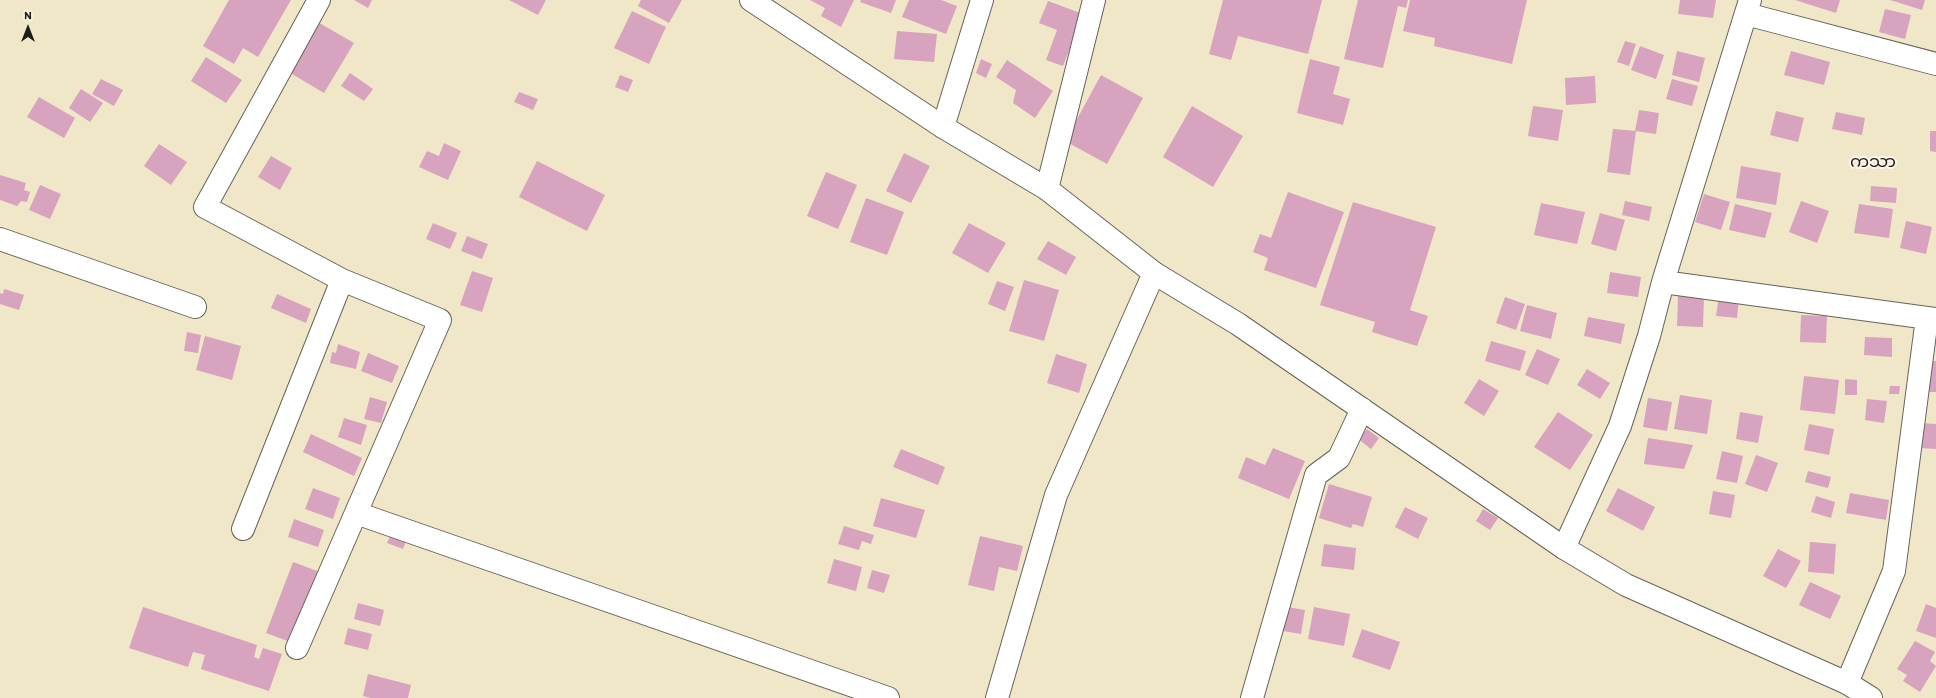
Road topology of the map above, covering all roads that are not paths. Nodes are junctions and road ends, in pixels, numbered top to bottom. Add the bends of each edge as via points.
1 (319, 0) edge
2 (752, 0) edge
3 (982, 0) edge
4 (1094, 0) edge
5 (1748, 7) edge
6 (1936, 64) edge
7 (942, 127) junction
8 (1047, 189) junction
9 (0, 239) edge
10 (1154, 273) junction
11 (342, 280) junction
12 (1663, 282) junction
13 (195, 307) dead end
14 (1932, 318) edge
15 (1362, 410) junction
16 (356, 513) junction
17 (244, 529) dead end
18 (1564, 548) junction
19 (297, 648) dead end
20 (1847, 683) junction
21 (888, 698) edge
22 (997, 698) edge
23 (1252, 698) edge
24 (1871, 698) edge

1 - 11 street via 205,207
2 - 7 street
3 - 7 street
4 - 8 street
5 - 6 street
5 - 12 street
7 - 8 street
8 - 10 street
9 - 13 street
10 - 15 street via 1238,324
10 - 22 street via 1056,495
11 - 16 street via 440,320
11 - 17 street
12 - 14 street
12 - 18 street via 1649,336 1620,426
14 - 20 street via 1894,571
15 - 18 street
15 - 23 street via 1339,458 1316,475
16 - 19 street
16 - 21 street
18 - 20 street via 1626,585
20 - 24 street

